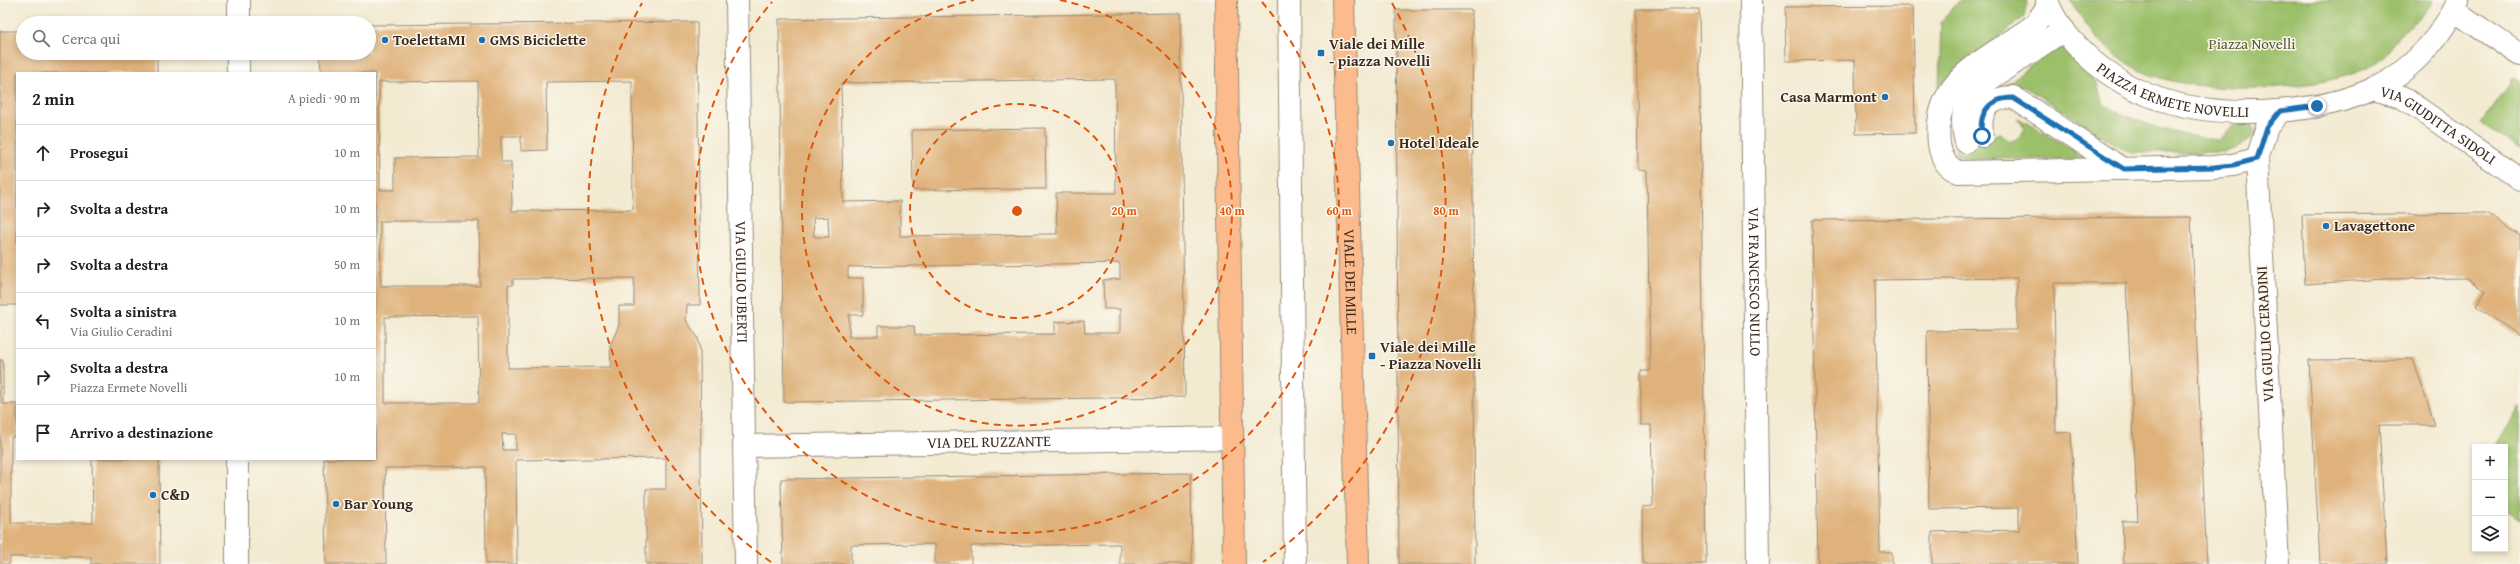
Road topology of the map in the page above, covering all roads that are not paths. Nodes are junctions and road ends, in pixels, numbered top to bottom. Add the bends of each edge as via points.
1 (239, 0) edge
2 (737, 0) edge
3 (1226, 0) edge
4 (1289, 0) edge
5 (1344, 0) edge
6 (1751, 0) edge
7 (2048, 3) edge
8 (2457, 6) edge
9 (239, 16) edge
10 (2064, 30) junction
11 (2520, 55) edge
12 (238, 60) edge
13 (238, 72) edge
14 (2373, 89) junction
15 (2280, 111) junction
16 (2257, 159) junction
17 (2124, 169) junction
18 (2520, 179) edge
19 (1232, 438) junction
20 (744, 446) junction
21 (237, 460) edge
22 (237, 564) edge
23 (746, 564) edge
24 (1234, 564) edge
25 (1295, 564) edge
26 (1358, 564) edge
27 (1758, 564) edge
28 (2278, 564) edge

1 - 9 street
2 - 20 street, VIA GIULIO UBERTI
3 - 19 main road
4 - 25 street
5 - 26 main road, VIALE DEI MILLE
6 - 27 street, VIA FRANCESCO NULLO
7 - 10 street, PIAZZA ERMETE NOVELLI
7 - 17 street via 2035,24 1973,66 1952,87 1942,105 1939,124 1940,150 1945,162 1952,170 1960,172
8 - 11 street
8 - 14 street, PIAZZA ERMETE NOVELLI via 2424,53 2400,73
10 - 15 street, PIAZZA ERMETE NOVELLI via 2090,60 2119,81 2159,99 2198,108
10 - 17 street via 1984,83 1972,94 1962,116 1974,139 1985,109 1991,102 2013,98
12 - 13 street
14 - 15 street, PIAZZA ERMETE NOVELLI via 2336,101
14 - 18 street, VIA GIUDITTA SIDOLI via 2402,98
15 - 16 street, VIA GIULIO CERADINI via 2267,127
16 - 17 street via 2214,167
16 - 28 street, VIA GIULIO CERADINI
19 - 20 street, VIA DEL RUZZANTE
19 - 24 main road
20 - 23 street, VIA GIULIO UBERTI
21 - 22 street

